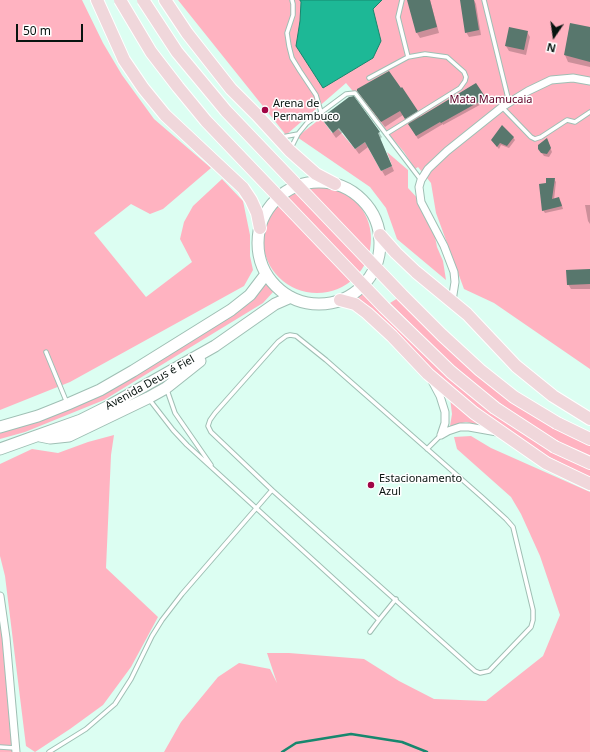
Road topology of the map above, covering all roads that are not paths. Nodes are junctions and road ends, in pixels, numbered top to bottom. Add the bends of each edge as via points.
1 (97, 0) edge
2 (120, 0) edge
3 (143, 0) edge
4 (165, 0) edge
5 (292, 0) edge
6 (402, 0) edge
7 (484, 0) edge
8 (408, 57) junction
9 (369, 78) dead end
10 (590, 81) edge
11 (510, 102) junction
12 (502, 107) junction
13 (321, 112) junction
14 (590, 112) edge
15 (298, 134) junction
16 (386, 134) junction
17 (278, 138) junction
18 (290, 151) junction
19 (421, 180) junction
20 (334, 184) junction
21 (260, 228) junction
22 (380, 235) junction
23 (266, 274) junction
24 (291, 297) junction
25 (340, 300) junction
26 (452, 301) junction
27 (215, 346) junction
28 (46, 352) dead end
29 (428, 374) junction
30 (166, 388) junction
31 (148, 398) junction
32 (68, 404) junction
33 (590, 420) edge
34 (0, 428) edge
35 (501, 433) junction
36 (441, 435) junction
37 (40, 436) junction
38 (590, 439) edge
39 (427, 449) junction
40 (0, 450) edge
41 (590, 463) edge
42 (214, 469) junction
43 (590, 484) edge
44 (272, 490) junction
45 (255, 509) junction
46 (0, 596) edge
47 (396, 598) junction
48 (379, 620) junction
49 (370, 632) dead end
50 (0, 747) edge
51 (16, 750) edge
52 (49, 752) edge

1 - 21 highway via 124,60 143,88 165,115 243,188 257,213
2 - 41 highway, bridge via 151,52 206,121 384,307 452,372 495,408 555,447
3 - 38 highway, bridge via 177,52 226,111 442,335 480,370 514,396 557,423
4 - 17 highway via 231,89
5 - 13 lane via 293,15 287,33 289,46 296,64 316,95
6 - 8 lane via 398,16
7 - 11 lane
8 - 9 lane
8 - 16 lane via 426,54 447,57 464,72 465,82 460,88
10 - 11 street via 572,78 551,80
11 - 12 street
12 - 14 lane via 535,139 567,120 575,122
12 - 19 street via 447,151 428,169
13 - 15 lane
13 - 16 lane via 346,94 355,93
15 - 17 lane
15 - 18 lane
16 - 19 lane
17 - 18 highway
18 - 20 highway via 316,174
19 - 26 street via 421,202 444,246 454,272
20 - 21 main road via 322,181 296,186 271,204
20 - 22 main road via 351,191 365,203 375,218
21 - 23 main road via 258,252
22 - 25 main road via 379,256 372,275 358,290
22 - 26 highway via 416,272
23 - 24 main road
23 - 32 main road, Avenida Deus é Fiel via 250,295 231,310 133,371 100,390
24 - 25 main road via 307,303 324,304
24 - 27 main road, Avenida Deus é Fiel via 275,304
25 - 29 highway via 355,304 367,313
26 - 33 highway via 468,314 516,366 553,396
27 - 30 main road
27 - 37 main road, Avenida Deus é Fiel via 109,406
28 - 32 lane
29 - 35 highway
29 - 36 street via 445,412 445,424
30 - 31 main road
30 - 42 lane via 175,413
31 - 37 main road via 69,436
31 - 42 lane via 172,430
32 - 34 main road, Avenida Deus é Fiel
35 - 36 street via 469,427 454,429
35 - 43 highway via 546,462
36 - 39 lane
37 - 40 main road, Avenida Deus é Fiel
39 - 44 lane via 310,346 296,336 286,336 215,413 208,426 210,432
39 - 47 lane via 512,527 533,610 533,620 531,627 489,671 480,673
42 - 45 lane
44 - 45 lane
44 - 47 lane
45 - 48 lane
45 - 52 lane via 162,620 115,704 86,729
46 - 51 street
47 - 48 lane
48 - 49 lane
50 - 51 lane

